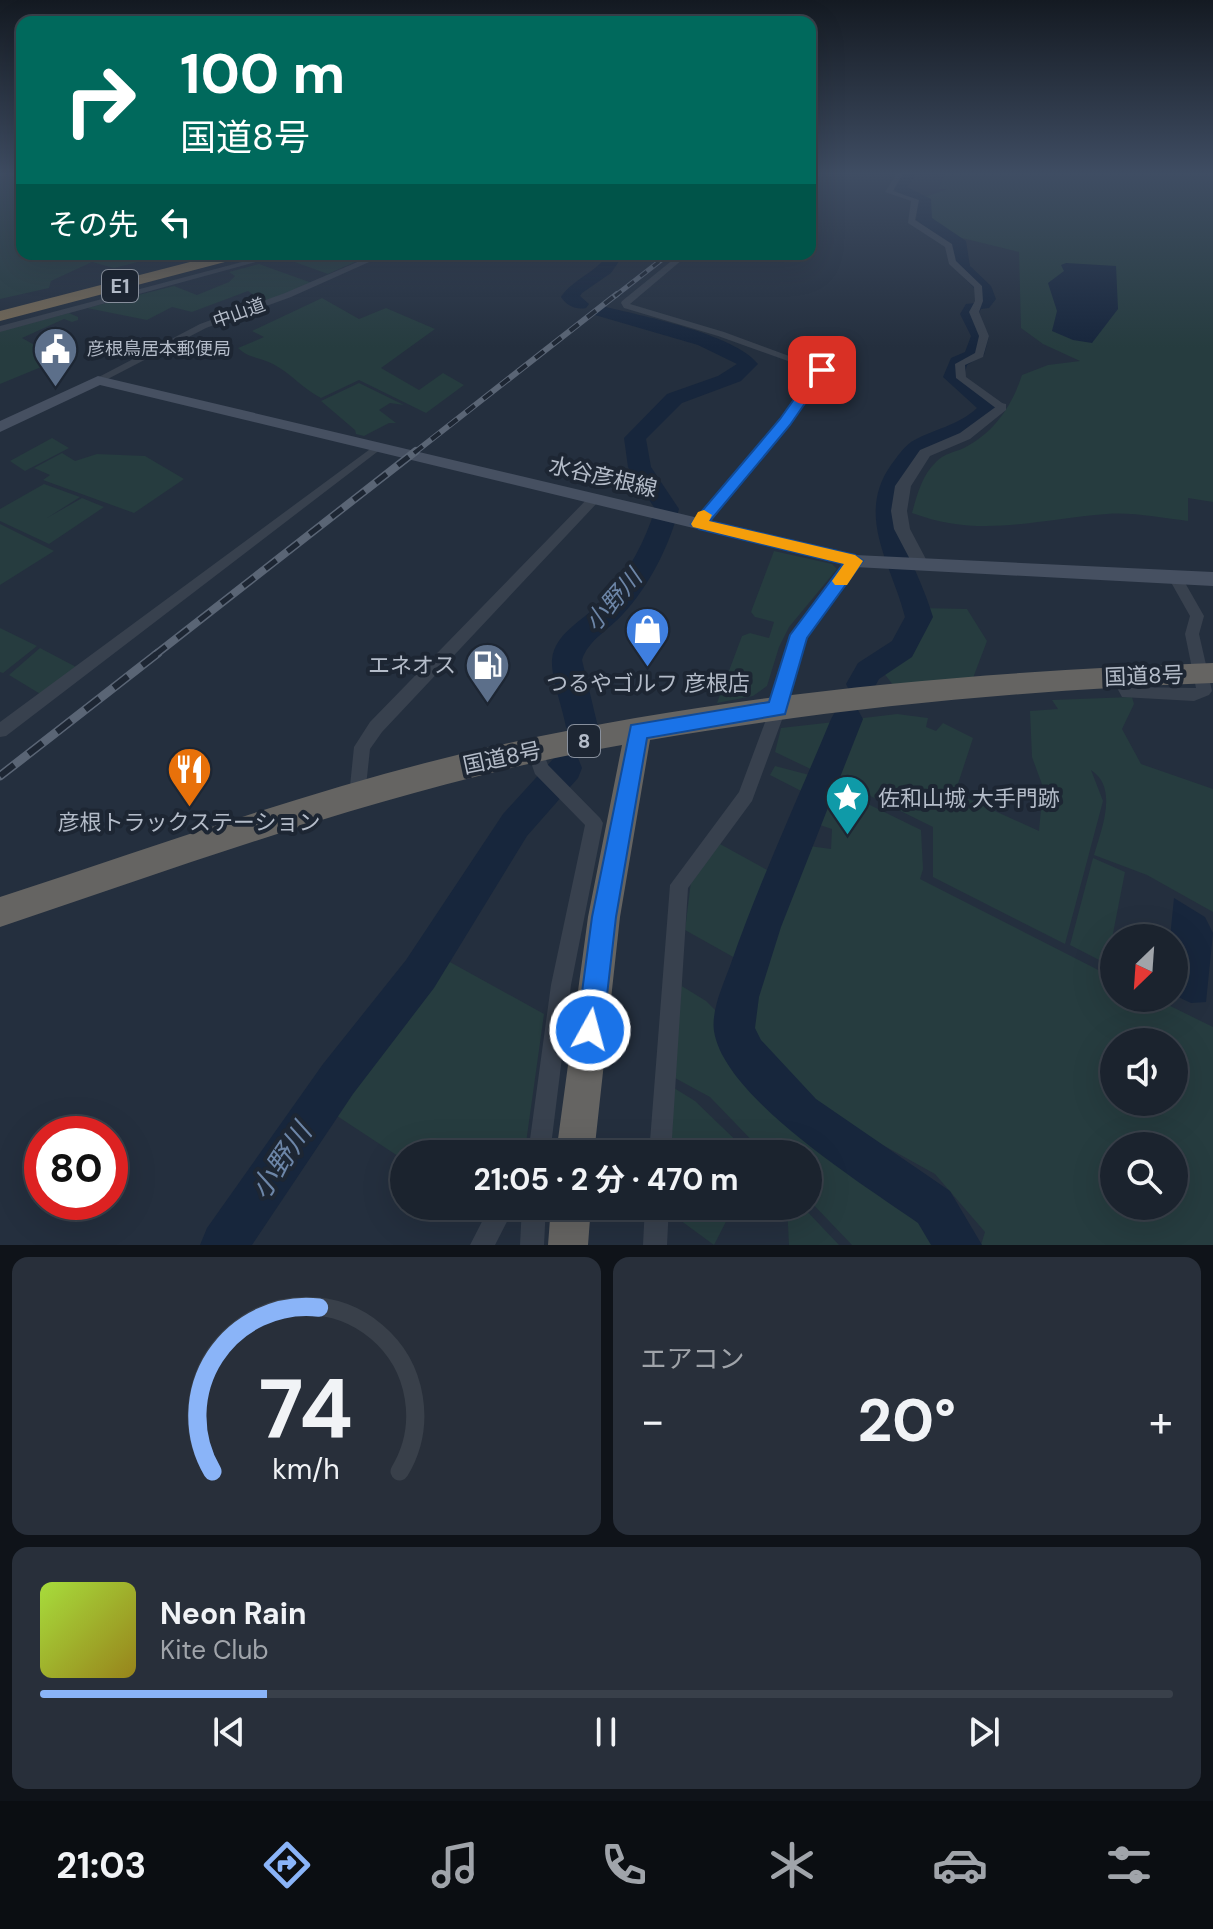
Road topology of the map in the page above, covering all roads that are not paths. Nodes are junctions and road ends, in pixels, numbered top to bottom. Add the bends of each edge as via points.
1 (926, 231) edge
2 (188, 260) edge
3 (216, 260) edge
4 (259, 260) edge
5 (369, 260) edge
6 (678, 260) edge
7 (0, 308) edge
8 (0, 316) edge
9 (0, 329) edge
10 (98, 380) junction
11 (1001, 407) joint
12 (0, 427) edge
13 (377, 447) junction
14 (594, 499) junction
15 (699, 524) junction
16 (855, 561) junction
17 (906, 562) junction
18 (1175, 577) junction
19 (1213, 579) edge
20 (1200, 674) edge
21 (1117, 675) junction
22 (778, 709) junction
23 (0, 731) edge
24 (638, 731) junction
25 (535, 751) junction
26 (357, 796) junction
27 (0, 912) edge
28 (541, 1140) edge
29 (577, 1140) edge
30 (661, 1140) edge
31 (495, 1220) edge
32 (533, 1220) edge
33 (570, 1220) edge
34 (656, 1220) edge
35 (482, 1245) edge
36 (532, 1245) edge
37 (568, 1245) edge
38 (655, 1245) edge

1 - 11 street via 949,246 952,262 978,286 974,312 984,336 980,355 960,364 958,371
2 - 7 highway, E1
3 - 8 highway, E1
4 - 9 street
5 - 10 street, 中山道 via 196,329
6 - 15 street via 627,306 822,370
10 - 12 main road
10 - 13 main road, 水谷彦根線
11 - 17 street via 965,436 925,453 903,486 899,511
13 - 14 main road, 水谷彦根線
13 - 23 street
14 - 15 main road, 水谷彦根線
14 - 26 street via 376,727 362,747
15 - 16 main road, 水谷彦根線
16 - 17 main road, 水谷彦根線
16 - 22 street via 799,635
17 - 18 main road, 水谷彦根線
18 - 19 main road, 水谷彦根線
18 - 21 street via 1197,616 1192,634 1204,691 1127,693
20 - 21 highway, 国道8号 / 8
21 - 22 highway, 国道8号 / 8
22 - 24 highway, 国道8号 / 8
22 - 30 street via 746,796 679,885
24 - 25 highway, 国道8号 / 8
24 - 29 highway, 8 via 604,917
25 - 26 highway, 国道8号 / 8
25 - 28 street via 541,769 594,823 561,985
26 - 27 highway, 国道8号 / 8
31 - 35 street
32 - 36 street
33 - 37 highway
34 - 38 street

